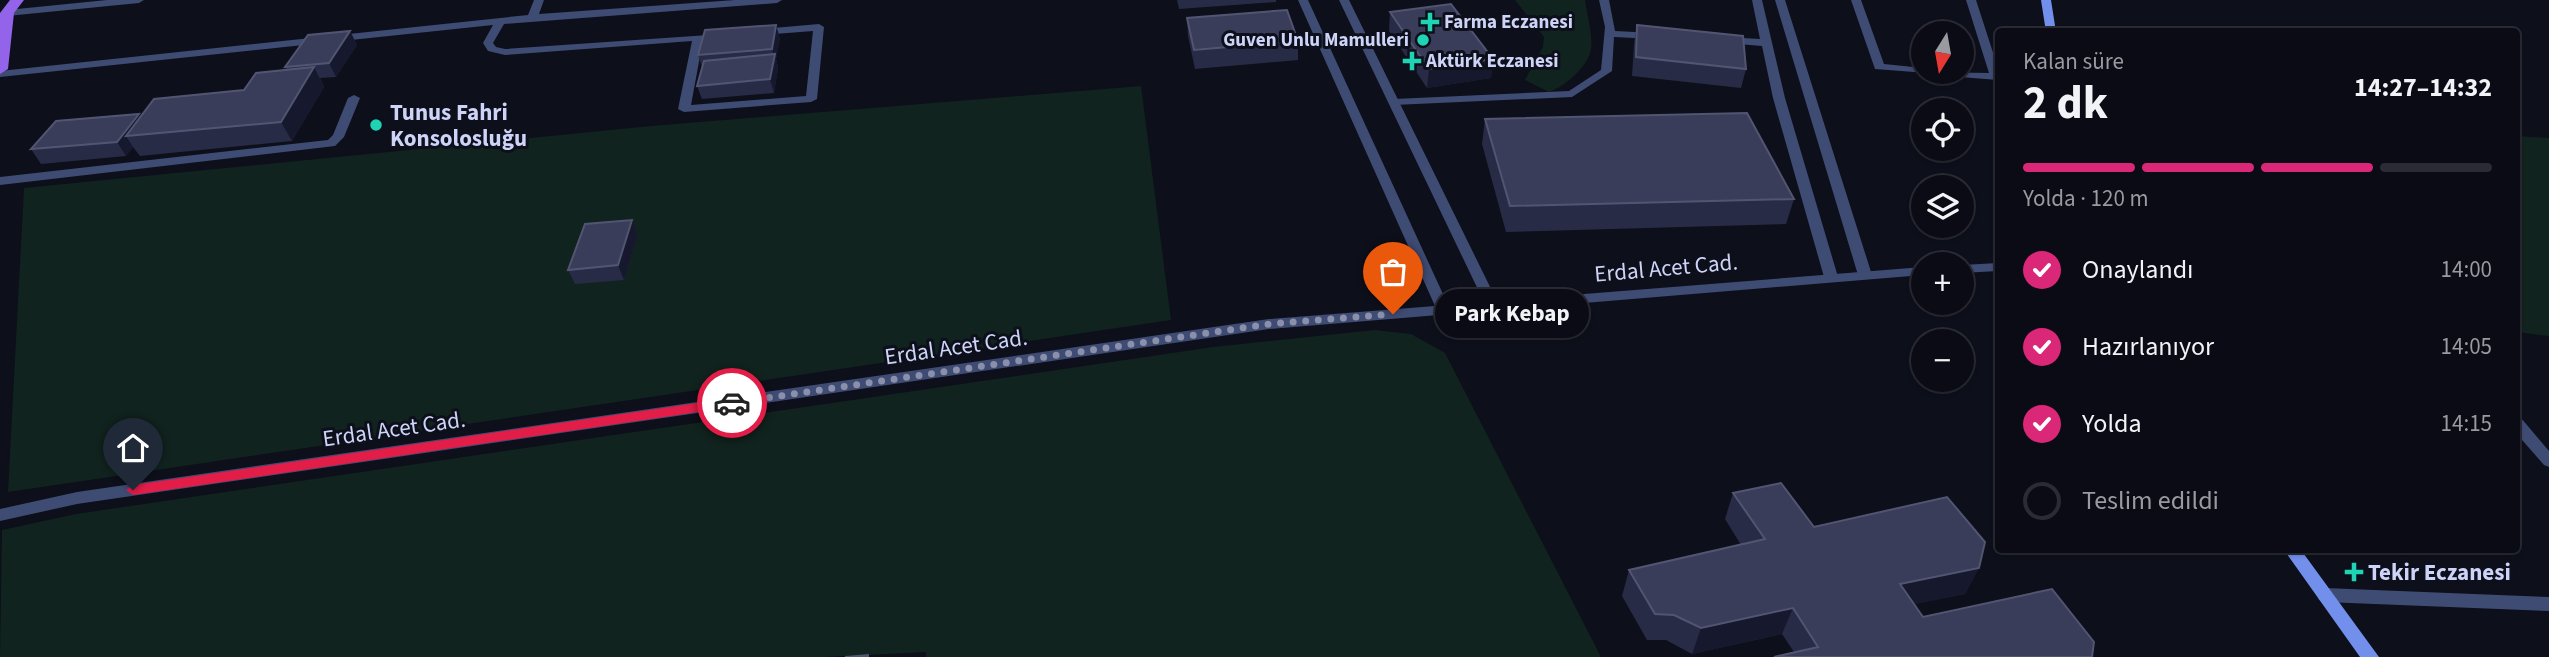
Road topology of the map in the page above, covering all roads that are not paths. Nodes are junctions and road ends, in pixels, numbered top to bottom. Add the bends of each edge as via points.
1 (17, 0) edge
2 (139, 0) edge
3 (540, 0) edge
4 (777, 0) edge
5 (1303, 0) edge
6 (1344, 0) edge
7 (1604, 0) edge
8 (1756, 0) edge
9 (1780, 0) edge
10 (1856, 0) edge
11 (1971, 0) edge
12 (2046, 0) edge
13 (699, 3) edge
14 (8, 13) junction
15 (532, 18) junction
16 (501, 21) junction
17 (2050, 28) edge
18 (752, 33) edge
19 (1610, 34) junction
20 (725, 36) edge
21 (1662, 37) edge
22 (698, 38) junction
23 (1714, 40) edge
24 (1766, 43) junction
25 (1911, 70) edge
26 (0, 72) edge
27 (1995, 74) edge
28 (1974, 75) edge
29 (1995, 77) edge
30 (354, 98) dead end
31 (1394, 102) junction
32 (0, 181) edge
33 (1995, 267) edge
34 (1974, 268) edge
35 (1911, 272) edge
36 (1865, 275) junction
37 (1831, 277) junction
38 (1492, 305) junction
39 (1443, 309) junction
40 (2520, 427) edge
41 (2549, 461) edge
42 (0, 515) edge
43 (2294, 553) edge
44 (2325, 596) junction
45 (2549, 604) edge
46 (2370, 657) edge

1 - 14 main road
2 - 14 street
3 - 15 street
4 - 13 street
5 - 39 street
6 - 31 street
7 - 19 street
8 - 24 street
9 - 36 street
10 - 25 street via 1879,67
11 - 27 street
12 - 17 main road
13 - 15 street
14 - 26 main road
15 - 16 street
16 - 22 street via 488,43 505,52
16 - 26 street
18 - 22 street via 819,27 811,99 684,109
19 - 21 street
19 - 31 street via 1606,71 1572,94
20 - 22 street
23 - 24 street
24 - 37 street
28 - 29 street
30 - 32 street via 338,137 331,143
31 - 38 street
33 - 34 street
35 - 36 street, Erdal Acet Cad.
36 - 37 street, Erdal Acet Cad.
37 - 38 street, Erdal Acet Cad.
38 - 39 street, Erdal Acet Cad.
39 - 42 street, Erdal Acet Cad. via 1269,324 77,498
40 - 41 street
43 - 44 main road
44 - 45 street
44 - 46 main road

